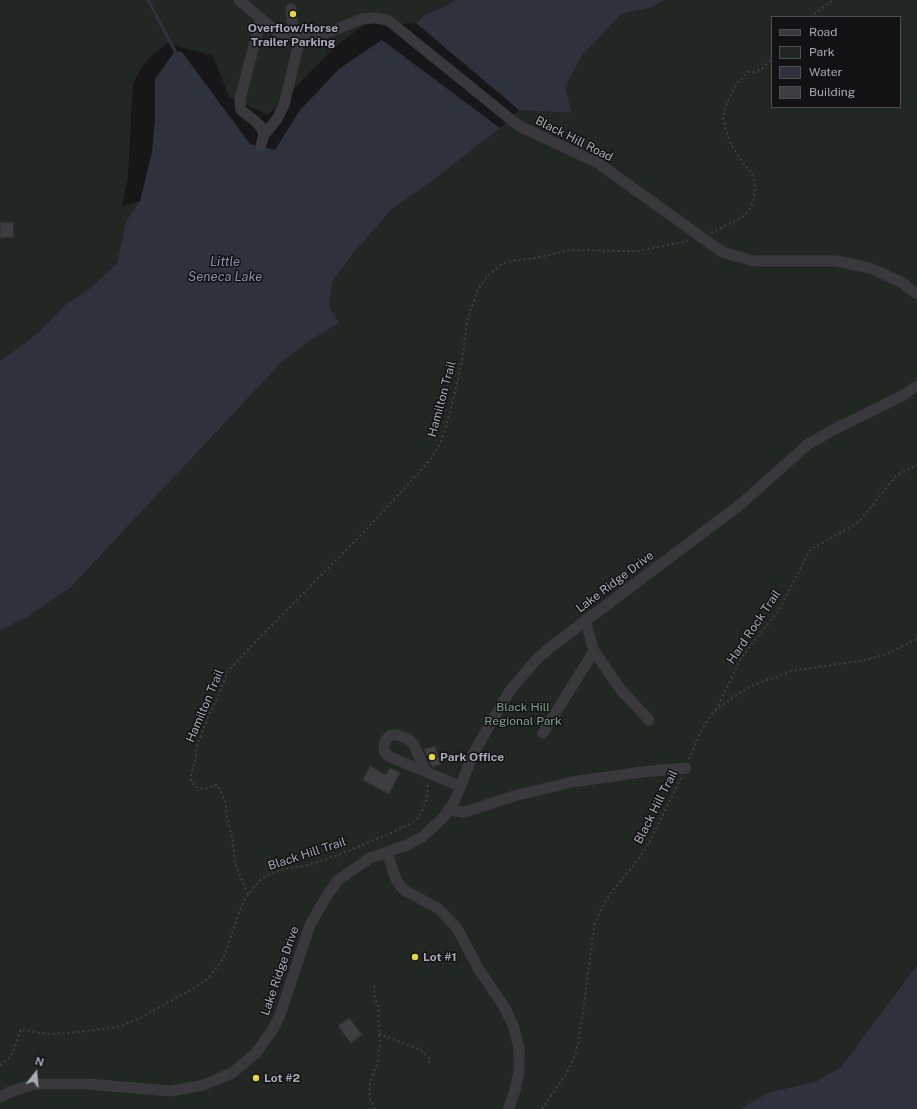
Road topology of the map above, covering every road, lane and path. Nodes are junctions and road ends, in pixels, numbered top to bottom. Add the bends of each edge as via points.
1 (239, 0) edge
2 (833, 0) edge
3 (291, 9) dead end
4 (811, 16) edge
5 (260, 19) junction
6 (297, 38) junction
7 (771, 59) edge
8 (702, 238) junction
9 (917, 294) edge
10 (917, 386) edge
11 (917, 465) edge
12 (586, 620) junction
13 (917, 639) edge
14 (594, 650) junction
15 (716, 710) junction
16 (649, 720) dead end
17 (543, 733) dead end
18 (686, 768) junction
19 (428, 777) joint
20 (460, 786) junction
21 (449, 809) junction
22 (387, 852) junction
23 (248, 894) junction
24 (376, 984) dead end
25 (379, 1034) junction
26 (429, 1064) dead end
27 (0, 1065) edge
28 (0, 1097) edge
29 (375, 1109) edge
30 (508, 1109) edge
31 (542, 1109) edge

1 - 5 street, Black Hill Road
2 - 4 path
3 - 6 street
5 - 6 street, Black Hill Road via 278,32
5 - 6 street via 240,103 241,110 261,127 262,140 284,105
6 - 8 street, Black Hill Road via 321,35 362,19 389,21 519,126 598,163
7 - 8 path, Hamilton Trail via 762,69 748,72 736,85 725,107 723,119 730,143 754,180 753,202 749,211 741,218
8 - 9 street, Black Hill Road via 722,252 754,261 837,262 870,268 901,282
8 - 23 path, Hamilton Trail via 638,251 570,250 511,261 502,264 478,289 467,321 455,393 439,446 431,459 369,527 228,671 197,746 191,782 203,789 217,785 220,789 226,805 235,864
10 - 12 street, Lake Ridge Drive via 807,445 741,504
11 - 15 path, Hard Rock Trail via 896,476 859,522 810,550 779,610 741,658
12 - 14 street
12 - 20 street, Lake Ridge Drive via 536,660 509,692 474,752
13 - 15 path, Black Hill Trail via 884,655 866,660 806,668 780,675 741,692
14 - 16 street via 621,690
14 - 17 street
15 - 18 path, Black Hill Trail via 706,721
18 - 21 street via 572,782 463,812
18 - 31 path, Black Hill Trail via 647,848 604,903 596,921 576,1052 566,1074
19 - 20 street
19 - 23 path, Black Hill Trail via 428,793 424,807 418,818 412,822 338,855 271,873 261,879
20 - 21 street, Lake Ridge Drive
21 - 22 street, Lake Ridge Drive via 422,837
22 - 28 street, Lake Ridge Drive via 370,858 338,880 326,897 310,925 273,1029 256,1053 232,1073 204,1086 172,1091 87,1084 34,1084
22 - 30 street via 398,883 404,890 439,910 457,928 514,1028 519,1049 519,1070
23 - 27 path, Black Hill Trail via 225,954 207,979 194,988 147,1015 121,1026 50,1034 21,1029 13,1052
24 - 25 path via 374,994 378,1006
25 - 26 path via 421,1050 430,1059
25 - 29 path via 378,1060 369,1087 370,1099

